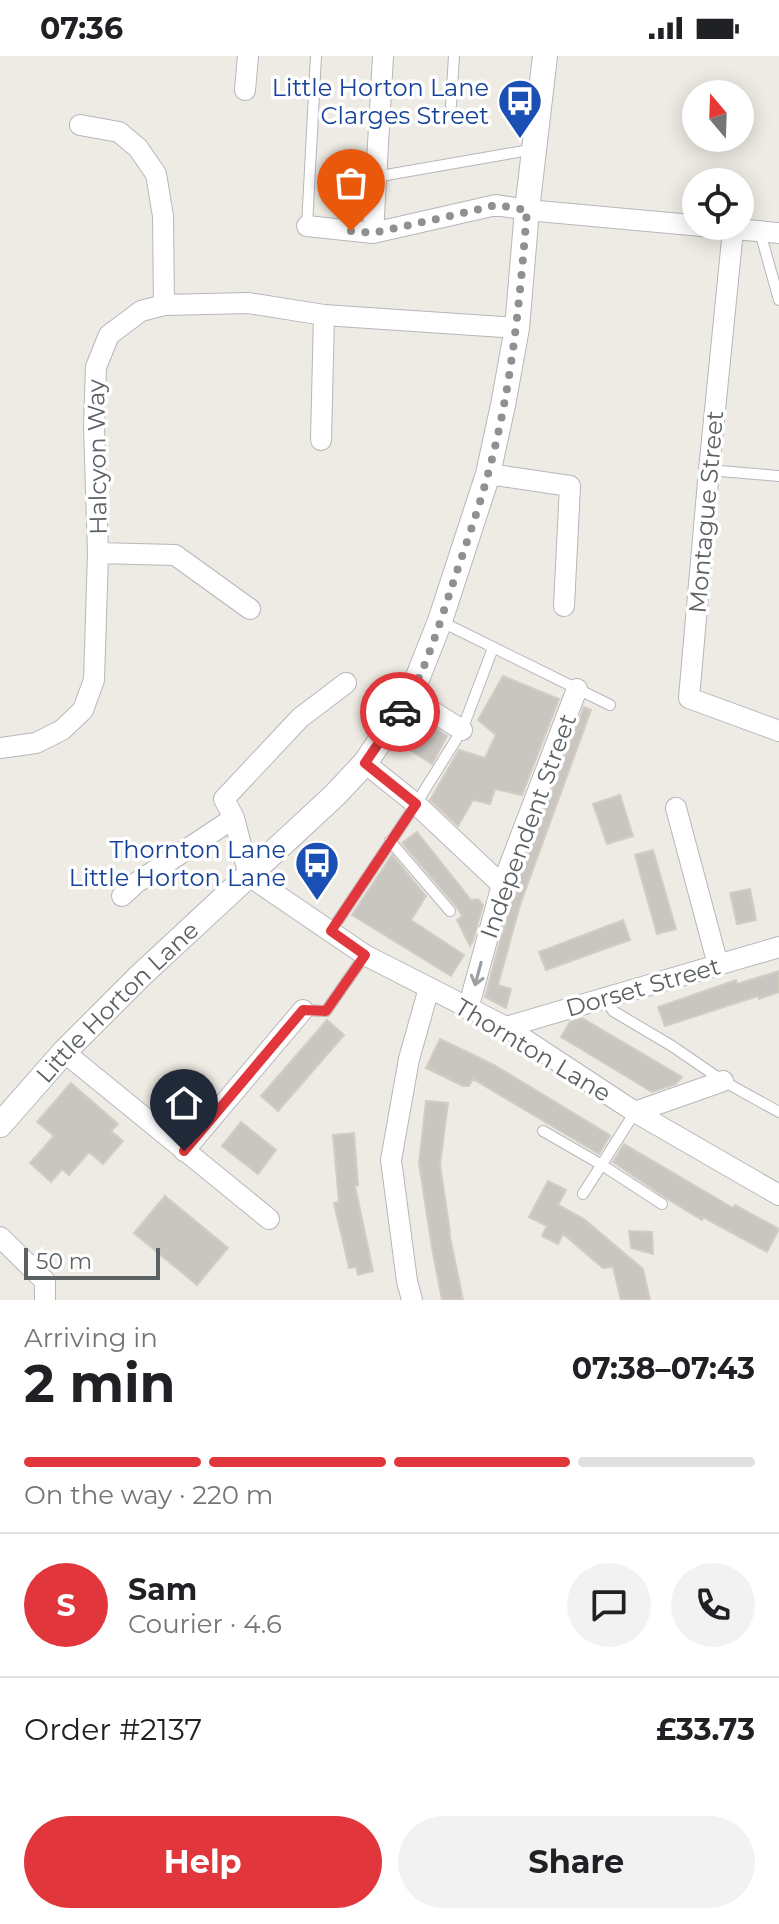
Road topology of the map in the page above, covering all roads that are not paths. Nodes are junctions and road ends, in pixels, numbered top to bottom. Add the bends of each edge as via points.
1 (248, 56) edge
2 (316, 56) edge
3 (383, 56) edge
4 (454, 56) edge
5 (545, 56) edge
6 (245, 90) dead end
7 (451, 105) dead end
8 (80, 125) dead end
9 (535, 149) junction
10 (375, 177) junction
11 (527, 210) junction
12 (682, 225) edge
13 (307, 226) joint
14 (770, 232) edge
15 (373, 233) junction
16 (732, 240) edge
17 (779, 300) edge
18 (164, 305) junction
19 (324, 315) junction
20 (517, 328) junction
21 (321, 440) dead end
22 (709, 470) junction
23 (488, 474) junction
24 (779, 476) edge
25 (98, 553) junction
26 (564, 606) dead end
27 (250, 609) dead end
28 (440, 621) junction
29 (493, 648) junction
30 (346, 683) dead end
31 (577, 689) junction
32 (410, 697) junction
33 (610, 705) dead end
34 (462, 730) junction
35 (779, 731) edge
36 (0, 748) edge
37 (365, 763) junction
38 (416, 804) junction
39 (676, 808) dead end
40 (234, 818) junction
41 (390, 841) junction
42 (249, 876) junction
43 (502, 885) junction
44 (122, 896) dead end
45 (450, 911) dead end
46 (331, 931) junction
47 (779, 947) edge
48 (365, 955) junction
49 (718, 965) junction
50 (429, 988) junction
51 (605, 998) junction
52 (468, 1009) junction
53 (303, 1010) joint
54 (506, 1027) junction
55 (64, 1052) junction
56 (723, 1081) junction
57 (635, 1112) junction
58 (779, 1112) edge
59 (0, 1125) edge
60 (543, 1131) dead end
61 (184, 1151) junction
62 (602, 1165) junction
63 (583, 1194) dead end
64 (779, 1195) edge
65 (662, 1204) dead end
66 (269, 1219) dead end
67 (0, 1237) edge
68 (45, 1300) edge
69 (412, 1300) edge

1 - 6 street
2 - 13 lane
3 - 10 street
4 - 7 lane
5 - 9 street, Little Horton Lane
8 - 18 street via 119,132 156,174 163,216
9 - 10 lane
9 - 11 street, Little Horton Lane
10 - 15 street
11 - 12 street
11 - 15 street via 496,205
11 - 20 street, Little Horton Lane
13 - 15 street
14 - 17 lane
16 - 22 street, Montague Street
18 - 19 street, Halcyon Way via 248,303
18 - 25 street, Halcyon Way via 141,311 109,335 96,367
19 - 20 street, Halcyon Way
19 - 21 street
20 - 23 street, Little Horton Lane
22 - 24 lane
22 - 35 street, Montague Street via 689,698
23 - 26 street via 570,486
23 - 28 street, Little Horton Lane
25 - 27 street via 175,555
25 - 36 street, Halcyon Way via 94,680 83,710 62,730 36,743
28 - 29 lane
28 - 32 street, Little Horton Lane
29 - 31 lane
29 - 34 lane
30 - 40 street via 300,718 224,799
31 - 33 lane
31 - 43 street, Independent Street
32 - 34 street
32 - 37 street, Little Horton Lane
34 - 38 lane
37 - 38 street
37 - 42 street, Little Horton Lane
38 - 41 lane
38 - 43 street
39 - 49 street
40 - 42 street
40 - 44 street
41 - 45 lane
41 - 46 lane
42 - 46 street, Thornton Lane
42 - 55 street, Little Horton Lane
43 -> 52 street, Independent Street
46 - 48 street, Thornton Lane
47 - 49 street, Dorset Street
48 - 50 street, Thornton Lane
48 - 53 lane via 326,1011
49 - 51 street, Dorset Street
50 - 52 street, Thornton Lane
50 - 69 street via 409,1059 391,1160
51 - 54 street, Dorset Street
51 - 56 lane via 613,1011
52 - 54 street, Thornton Lane
53 - 61 street
54 - 57 street, Thornton Lane
55 - 59 street, Little Horton Lane
55 - 61 street
56 - 57 street
56 - 58 lane
57 - 62 lane
57 - 64 street, Thornton Lane
60 - 62 lane
61 - 66 street
62 - 63 lane
62 - 65 lane
67 - 68 street via 45,1281

